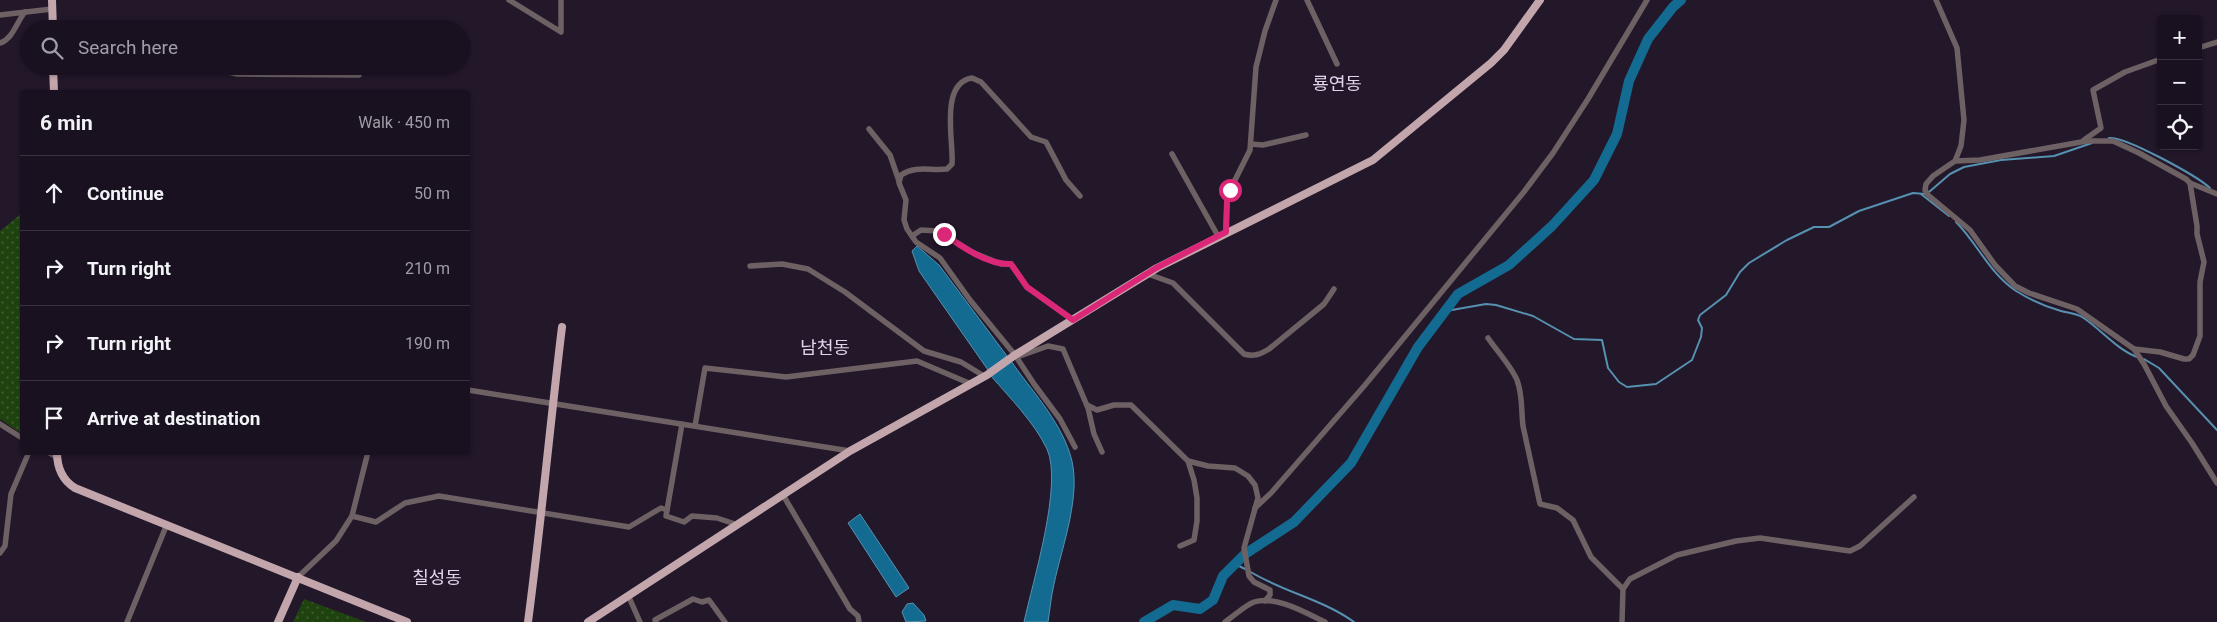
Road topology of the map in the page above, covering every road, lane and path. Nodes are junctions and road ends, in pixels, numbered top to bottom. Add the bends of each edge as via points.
1 (52, 0) edge
2 (509, 0) edge
3 (561, 0) edge
4 (1276, 0) edge
5 (1307, 0) edge
6 (1540, 0) edge
7 (1646, 0) edge
8 (1936, 0) edge
9 (52, 9) junction
10 (25, 12) junction
11 (0, 15) edge
12 (53, 20) edge
13 (2217, 42) edge
14 (0, 43) edge
15 (2202, 47) edge
16 (2158, 60) edge
17 (1337, 64) dead end
18 (53, 75) edge
19 (54, 90) edge
20 (869, 129) dead end
21 (1306, 135) dead end
22 (2076, 143) junction
23 (1251, 144) junction
24 (1172, 154) dead end
25 (1955, 161) junction
26 (899, 183) junction
27 (2190, 183) junction
28 (2217, 194) edge
29 (1080, 196) dead end
30 (1226, 232) junction
31 (912, 236) junction
32 (1218, 236) junction
33 (750, 266) dead end
34 (1148, 274) junction
35 (1334, 289) dead end
36 (1073, 320) junction
37 (562, 327) dead end
38 (1488, 338) dead end
39 (2134, 349) junction
40 (924, 351) junction
41 (1015, 356) junction
42 (917, 360) junction
43 (985, 375) junction
44 (971, 384) junction
45 (470, 390) edge
46 (552, 403) junction
47 (1087, 405) junction
48 (0, 424) edge
49 (682, 424) junction
50 (694, 426) junction
51 (20, 437) edge
52 (1075, 447) dead end
53 (850, 451) junction
54 (1102, 452) dead end
55 (28, 455) edge
56 (57, 455) edge
57 (367, 455) edge
58 (1188, 461) junction
59 (2217, 483) edge
60 (783, 495) junction
61 (1914, 497) dead end
62 (1255, 508) junction
63 (667, 510) junction
64 (542, 513) junction
65 (352, 516) junction
66 (167, 524) junction
67 (738, 525) junction
68 (1180, 546) dead end
69 (0, 553) edge
70 (298, 577) junction
71 (1623, 589) junction
72 (628, 595) junction
73 (1265, 601) junction
74 (127, 622) edge
75 (278, 622) edge
76 (407, 622) edge
77 (528, 622) edge
78 (588, 622) edge
79 (640, 622) edge
80 (656, 622) edge
81 (725, 622) edge
82 (859, 622) edge
83 (1225, 622) edge
84 (1325, 622) edge
85 (1622, 622) edge

1 - 9 main road
2 - 3 street via 561,32
4 - 23 street via 1256,66
5 - 17 street
6 - 30 main road via 1504,50 1380,154
7 - 62 street via 1583,107 1523,193 1360,391
8 - 25 street via 1957,48 1964,120 1961,146
9 - 10 street
9 - 12 main road
10 - 11 street
10 - 14 street via 10,36
13 - 15 street
16 - 22 street via 2125,72 2093,90 2101,128
18 - 19 main road
20 - 26 street via 890,155
21 - 23 street via 1263,145
22 - 25 street via 1980,160
22 - 27 street via 2119,143
23 - 30 street via 1227,200
24 - 32 street
25 - 39 street via 1933,176 1925,190 1970,230 2009,281 2029,293 2077,309
26 - 29 street via 901,175 907,171 947,169 952,164 951,108 958,84 972,78 980,82 1031,137 1046,142 1066,180
26 - 31 street via 906,200 904,224
27 - 28 street
27 - 39 street via 2204,262 2200,282 2200,336 2196,350 2189,359 2184,359
30 - 32 main road
31 - 36 street via 921,230 938,231 974,253 1001,264 1011,264 1027,287
31 - 41 street via 940,258
32 - 34 main road
33 - 40 street via 782,264 808,269 845,292
34 - 35 street via 1173,283 1244,354 1250,356 1269,349 1324,304
34 - 36 main road
36 - 41 main road
37 - 46 main road
38 - 71 street via 1517,379 1523,426 1540,504 1557,508 1573,520 1591,557
39 - 59 street via 2166,406
40 - 42 street
40 - 43 street via 961,362
41 - 43 main road
41 - 47 street via 1048,346 1063,349
41 - 52 street via 1060,419
42 - 44 street
42 - 50 street via 786,377 705,368
43 - 44 main road
44 - 53 main road
45 - 46 street
46 - 49 street
46 - 64 main road
47 - 54 street
47 - 58 street via 1097,410 1131,405
48 - 51 street
49 - 50 street
49 - 63 street
50 - 53 street
53 - 60 main road
55 - 69 street via 11,494 5,546
56 - 66 main road via 61,473 69,484
57 - 65 street
58 - 62 street via 1240,470 1257,491
58 - 68 street via 1194,480 1197,521 1194,540
60 - 67 main road
60 - 82 street
61 - 71 street via 1860,546 1850,551 1760,538 1736,540 1677,555 1630,579
62 - 73 street via 1244,548 1249,576 1270,590
63 - 64 street via 661,508 630,527
63 - 67 street via 666,516 684,522 692,516 717,518
64 - 65 street via 439,496 405,503 376,522
64 - 77 main road
65 - 70 street via 336,541
66 - 70 main road
66 - 74 street
67 - 72 main road
70 - 75 main road
70 - 76 main road
71 - 85 street
72 - 78 main road
72 - 79 street
73 - 83 street via 1248,605
73 - 84 street via 1291,607
80 - 81 street via 693,600 709,600

